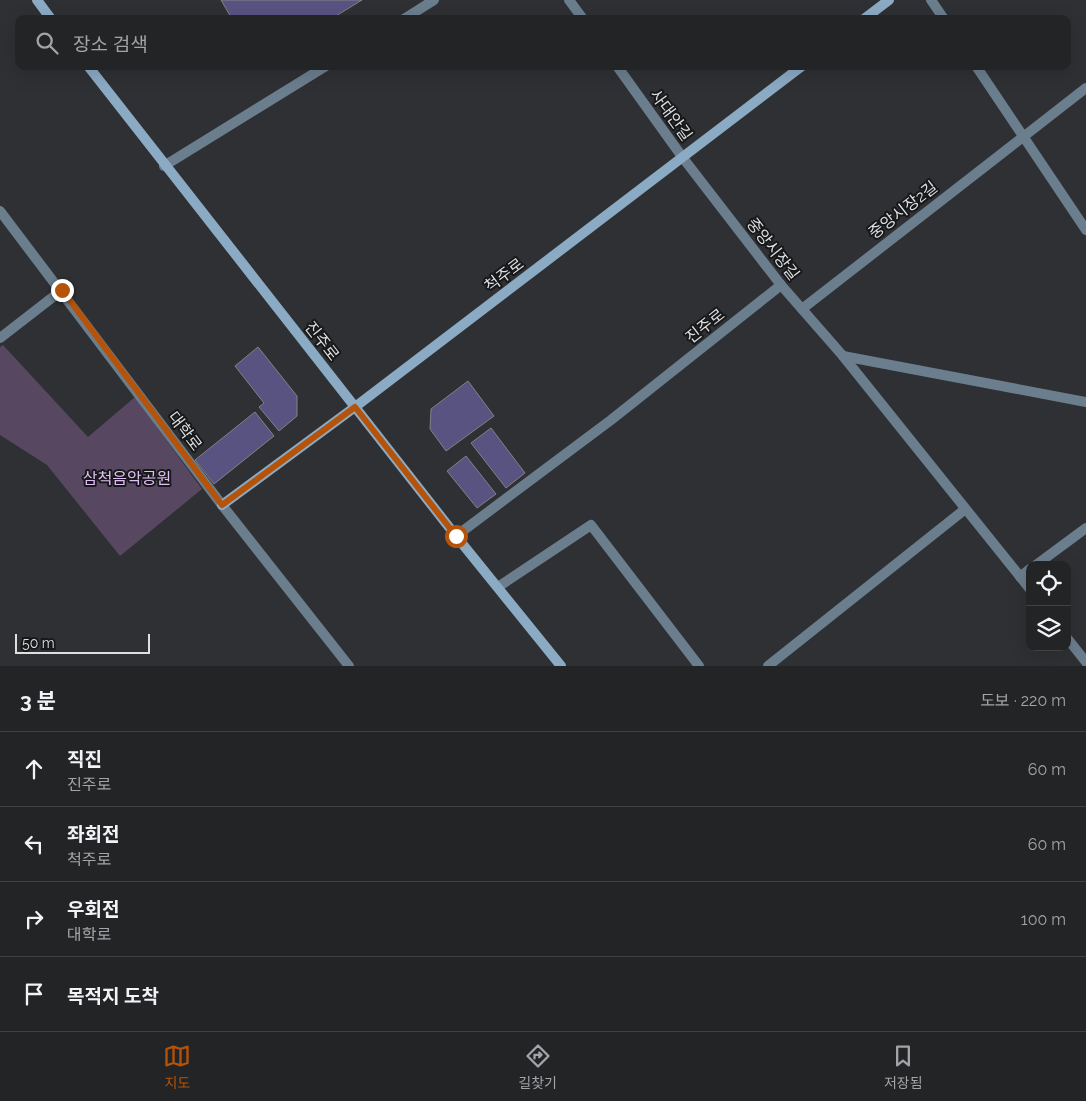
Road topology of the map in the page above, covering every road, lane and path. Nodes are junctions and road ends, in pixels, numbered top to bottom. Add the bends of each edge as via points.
1 (37, 0) edge
2 (434, 0) edge
3 (569, 0) edge
4 (889, 0) edge
5 (931, 0) edge
6 (49, 15) edge
7 (410, 15) edge
8 (580, 15) edge
9 (869, 15) edge
10 (941, 15) edge
11 (91, 70) edge
12 (320, 70) edge
13 (620, 70) edge
14 (797, 70) edge
15 (979, 70) edge
16 (1086, 88) edge
17 (1023, 135) junction
18 (683, 158) junction
19 (164, 166) junction
20 (0, 211) edge
21 (1086, 230) edge
22 (781, 285) junction
23 (62, 290) junction
24 (802, 309) junction
25 (0, 338) edge
26 (843, 356) junction
27 (1086, 402) edge
28 (355, 407) junction
29 (222, 505) junction
30 (964, 510) junction
31 (1086, 528) edge
32 (456, 536) junction
33 (1041, 561) edge
34 (1026, 572) edge
35 (1020, 576) junction
36 (1026, 584) edge
37 (498, 587) junction
38 (1071, 643) edge
39 (1086, 662) edge
40 (349, 666) edge
41 (561, 666) edge
42 (698, 666) edge
43 (768, 666) edge

1 - 6 street
2 - 7 street
3 - 8 street
4 - 9 street
5 - 10 street
11 - 19 street, 진주로
12 - 19 street
13 - 18 street, 사대안길
14 - 18 street, 척주로
15 - 17 street
16 - 17 street, 중앙시장2길
17 - 21 street
17 - 24 street, 중앙시장2길
18 - 22 street, 중앙시장길
18 - 28 street, 척주로
19 - 28 street, 진주로
20 - 23 street, 대학로
22 - 24 street, 중앙시장길
22 - 32 street, 진주로
23 - 25 street
23 - 29 street, 대학로
24 - 26 street, 중앙시장길
26 - 27 street
26 - 30 street, 중앙시장길
28 - 29 street, 척주로
28 - 32 street, 진주로
29 - 40 street, 대학로
30 - 35 street, 중앙시장길
30 - 43 street
31 - 33 street
32 - 37 street, 진주로
34 - 35 street
35 - 36 street, 중앙시장길
37 - 41 street, 진주로
37 - 42 street via 591,525
38 - 39 street

